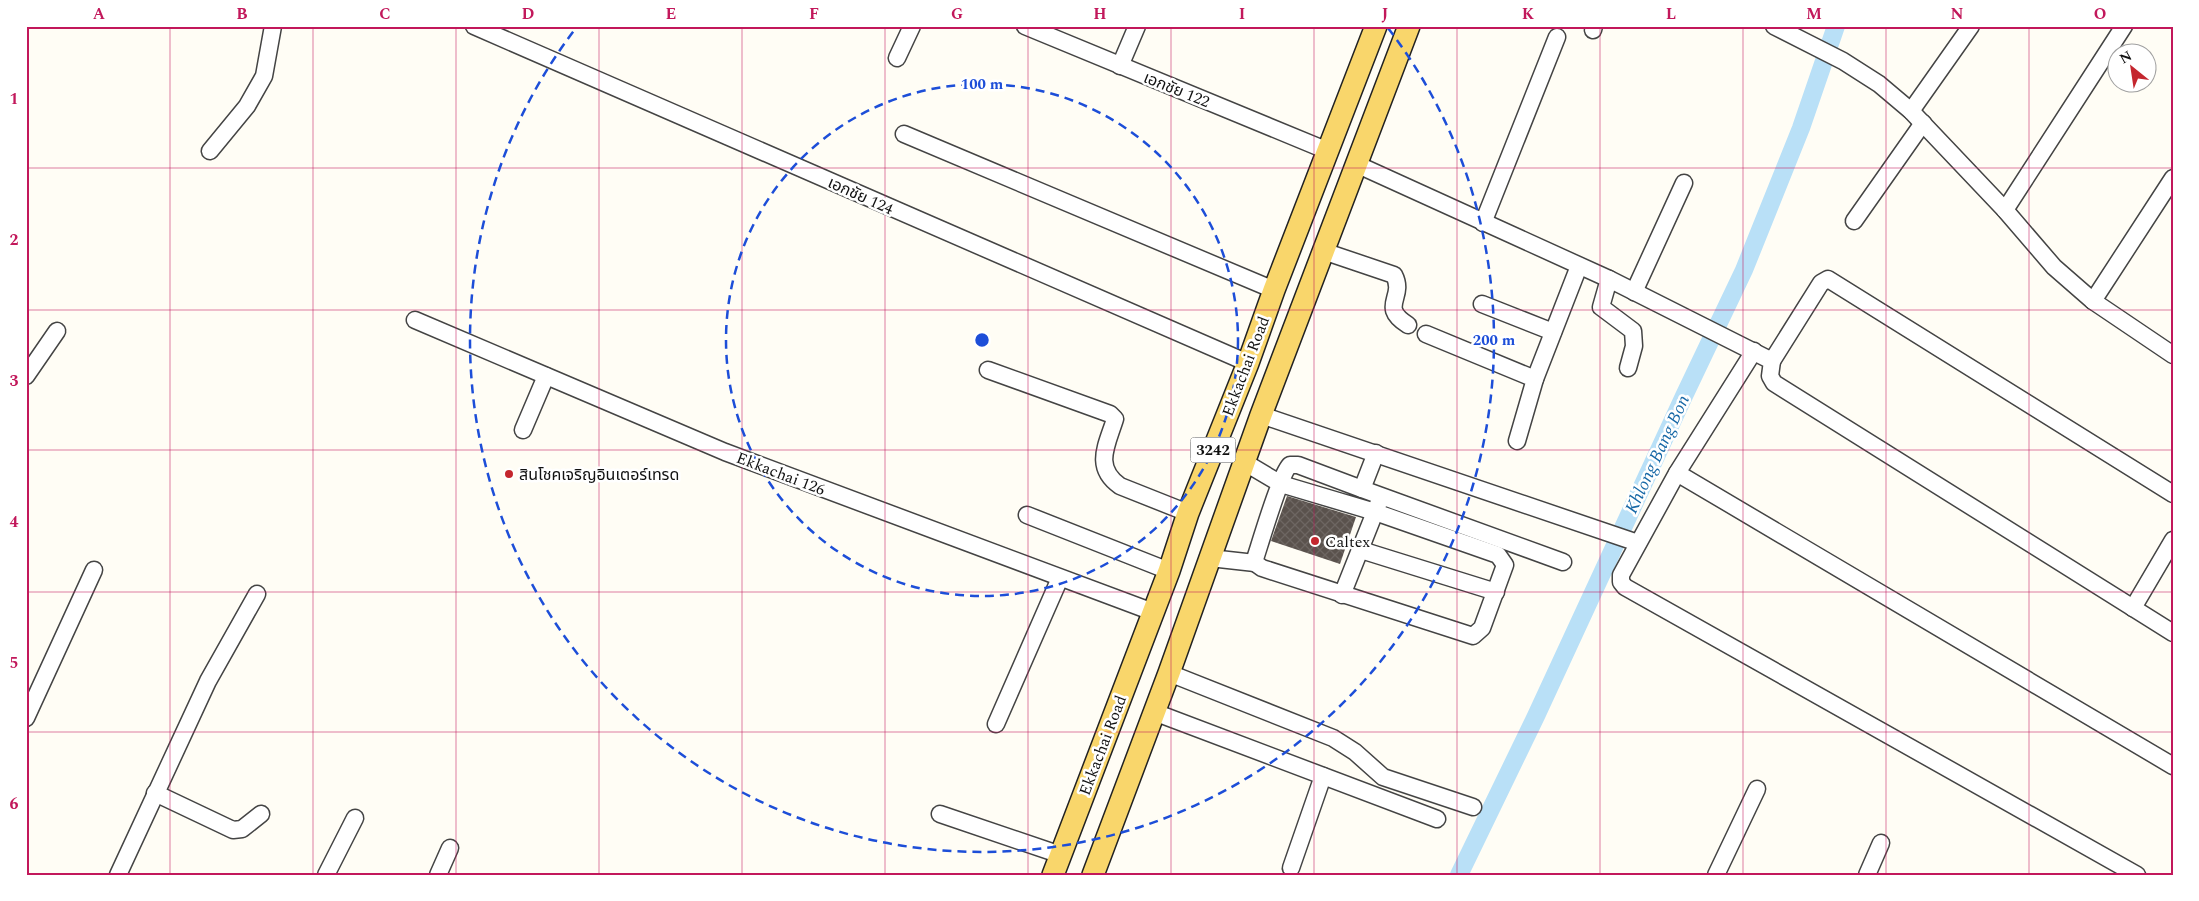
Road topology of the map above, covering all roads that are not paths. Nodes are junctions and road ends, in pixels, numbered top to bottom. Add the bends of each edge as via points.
1 (273, 26) edge
2 (474, 26) edge
3 (912, 26) edge
4 (1025, 26) edge
5 (1137, 26) edge
6 (1376, 26) edge
7 (1409, 26) edge
8 (1774, 26) edge
9 (1970, 26) edge
10 (2124, 26) edge
11 (1557, 37) dead end
12 (897, 58) dead end
13 (1120, 66) junction
14 (1911, 111) junction
15 (1923, 123) junction
16 (904, 134) dead end
17 (210, 151) dead end
18 (1328, 151) junction
19 (1356, 164) junction
20 (2173, 178) edge
21 (1684, 183) dead end
22 (2005, 210) junction
23 (1854, 221) dead end
24 (1483, 223) junction
25 (1322, 251) junction
26 (1579, 266) junction
27 (1609, 279) junction
28 (1274, 290) junction
29 (1634, 292) junction
30 (2093, 301) junction
31 (1482, 304) dead end
32 (415, 320) dead end
33 (1408, 325) dead end
34 (58, 331) dead end
35 (1553, 332) junction
36 (1426, 334) dead end
37 (1754, 351) junction
38 (2173, 355) edge
39 (1772, 361) junction
40 (1248, 363) junction
41 (1628, 368) dead end
42 (988, 370) dead end
43 (26, 376) edge
44 (546, 376) junction
45 (1535, 378) junction
46 (1261, 415) junction
47 (522, 430) dead end
48 (1517, 441) dead end
49 (1376, 453) junction
50 (1244, 462) junction
51 (1677, 473) junction
52 (1281, 484) junction
53 (1362, 490) junction
54 (2173, 494) edge
55 (1381, 496) junction
56 (1374, 512) junction
57 (1188, 513) junction
58 (1027, 515) dead end
59 (2173, 540) edge
60 (1631, 541) junction
61 (1361, 550) junction
62 (1210, 558) junction
63 (1563, 562) dead end
64 (1254, 564) junction
65 (94, 570) dead end
66 (1169, 571) junction
67 (1060, 578) junction
68 (1496, 592) junction
69 (257, 594) dead end
70 (1342, 595) junction
71 (2133, 608) junction
72 (1153, 612) junction
73 (2173, 633) edge
74 (1169, 674) junction
75 (1154, 712) junction
76 (26, 718) edge
77 (996, 724) dead end
78 (2173, 766) edge
79 (1323, 776) junction
80 (1756, 789) dead end
81 (155, 793) junction
82 (1473, 807) dead end
83 (261, 814) dead end
84 (940, 814) dead end
85 (355, 818) dead end
86 (1437, 819) dead end
87 (1882, 843) dead end
88 (450, 848) dead end
89 (1060, 855) junction
90 (1291, 868) dead end
91 (118, 875) edge
92 (326, 875) edge
93 (438, 875) edge
94 (1053, 875) edge
95 (1093, 875) edge
96 (1716, 875) edge
97 (1867, 875) edge
98 (2137, 875) edge

1 - 17 street via 264,76 247,106
2 - 40 street, เอกชัย 124
3 - 12 street
4 - 13 street, เอกชัย 122
5 - 13 street
6 - 18 main road, Ekkachai Road / 3242
7 - 19 main road, Ekkachai Road / 3242
8 - 14 street via 1843,61 1879,84
9 - 14 street
10 - 22 street
11 - 24 street
13 - 18 street, เอกชัย 122
14 - 15 street
15 - 22 street
15 - 23 street
16 - 28 street
18 - 28 main road, Ekkachai Road / 3242
19 - 24 street
19 - 25 main road, Ekkachai Road / 3242
20 - 30 street
21 - 29 street
22 - 30 street via 2054,267
24 - 26 street
25 - 33 street via 1394,274 1398,287 1393,311 1396,318
25 - 46 main road, Ekkachai Road / 3242
26 - 27 street
26 - 35 street
27 - 29 street
27 - 41 street via 1601,307 1633,332 1634,346
28 - 40 main road, Ekkachai Road / 3242
29 - 37 street
30 - 38 street
31 - 35 street
32 - 44 street, Ekkachai 126
34 - 43 street
35 - 45 street
36 - 45 street
37 - 39 street
37 - 51 street
39 - 54 street via 1821,283 1828,279
39 - 71 street via 1770,376 1774,383
40 - 57 main road, Ekkachai Road / 3242
42 - 57 street via 1110,414 1115,419 1102,460 1110,479
44 - 47 street
44 - 67 street, Ekkachai 126 via 725,452
45 - 48 street
46 - 49 street
46 - 50 main road, Ekkachai Road / 3242
49 - 53 street
49 - 60 street
50 - 52 street
50 - 62 main road, Ekkachai Road / 3242
51 - 60 street
51 - 78 street
52 - 53 street via 1286,468 1298,465
52 - 56 street
52 - 64 street
53 - 55 street
55 - 56 street
55 - 63 street
56 - 61 street
56 - 68 street via 1498,556 1505,565
57 - 66 main road, Ekkachai Road / 3242
58 - 66 street
59 - 71 street
60 - 98 street via 1621,575 1625,587
61 - 68 street
61 - 70 street
62 - 64 street
62 - 74 main road, Ekkachai Road / 3242
64 - 70 street
65 - 76 street
66 - 72 main road, Ekkachai Road / 3242
67 - 72 street, Ekkachai 126
67 - 77 street
68 - 70 street via 1482,628 1473,636
69 - 81 street via 208,681
71 - 73 street
72 - 89 main road, Ekkachai Road / 3242
74 - 75 main road, Ekkachai Road / 3242
74 - 82 street via 1333,738 1383,777
75 - 79 street
75 - 95 main road, Ekkachai Road / 3242
79 - 86 street
79 - 90 street
80 - 96 street
81 - 83 street via 233,830 242,830
81 - 91 street
84 - 89 street
85 - 92 street
87 - 97 street
88 - 93 street
89 - 94 main road, Ekkachai Road / 3242

